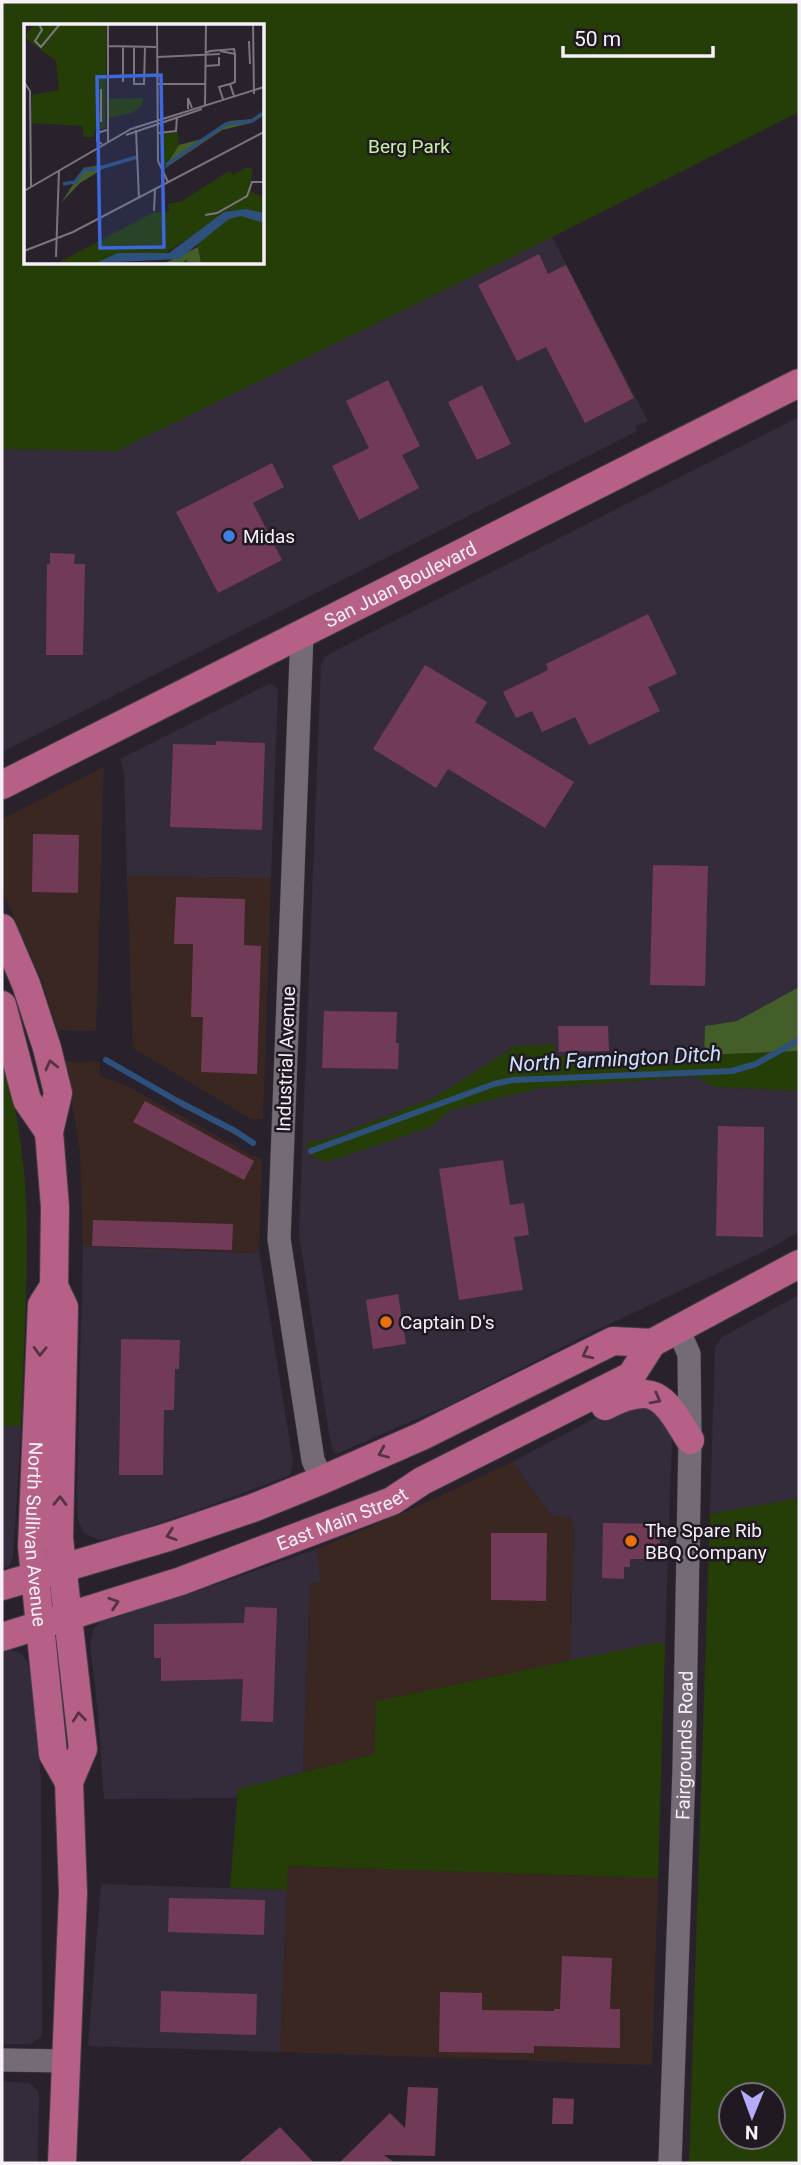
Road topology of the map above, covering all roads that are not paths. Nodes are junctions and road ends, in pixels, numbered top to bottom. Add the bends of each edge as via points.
1 (799, 383) edge
2 (302, 633) junction
3 (2, 785) edge
4 (2, 928) edge
5 (2, 1005) edge
6 (49, 1132) junction
7 (799, 1264) edge
8 (54, 1286) junction
9 (678, 1329) junction
10 (652, 1343) junction
11 (690, 1440) junction
12 (322, 1480) junction
13 (393, 1501) junction
14 (341, 1521) junction
15 (62, 1569) junction
16 (34, 1577) junction
17 (2, 1586) edge
18 (67, 1618) junction
19 (39, 1627) junction
20 (2, 1637) edge
21 (69, 1782) junction
22 (2, 2060) edge
23 (66, 2062) junction
24 (62, 2163) edge
25 (670, 2163) edge

1 - 2 main road, San Juan Boulevard
2 - 3 main road, San Juan Boulevard
2 - 12 street, Industrial Avenue via 279,1239 313,1460
6 -> 4 main road, North Sullivan Avenue via 58,1093 26,984
5 - 6 main road, North Sullivan Avenue via 27,1100
6 - 8 main road, North Sullivan Avenue via 55,1207
7 - 9 main road, East Main Street
15 -> 8 main road, North Sullivan Avenue via 64,1307
8 -> 16 main road, North Sullivan Avenue via 42,1306
9 - 10 main road, East Main Street
9 - 11 street, Fairgrounds Road via 689,1354
10 -> 12 main road via 613,1341
10 - 13 main road, East Main Street via 631,1376 422,1481
13 -> 11 main road via 432,1493 633,1394 660,1399
11 - 25 street, Fairgrounds Road
12 - 14 main road
12 -> 15 main road
13 - 14 main road, East Main Street
18 -> 14 main road, East Main Street
15 - 16 main road
15 - 18 main road, North Sullivan Avenue
16 - 17 main road
16 - 19 main road, North Sullivan Avenue
18 - 19 main road, East Main Street
21 -> 18 main road, North Sullivan Avenue via 83,1749
19 - 20 main road, East Main Street
19 - 21 main road, North Sullivan Avenue via 52,1754
21 - 23 main road, North Sullivan Avenue via 73,1893
22 - 23 street
23 - 24 main road, North Sullivan Avenue

